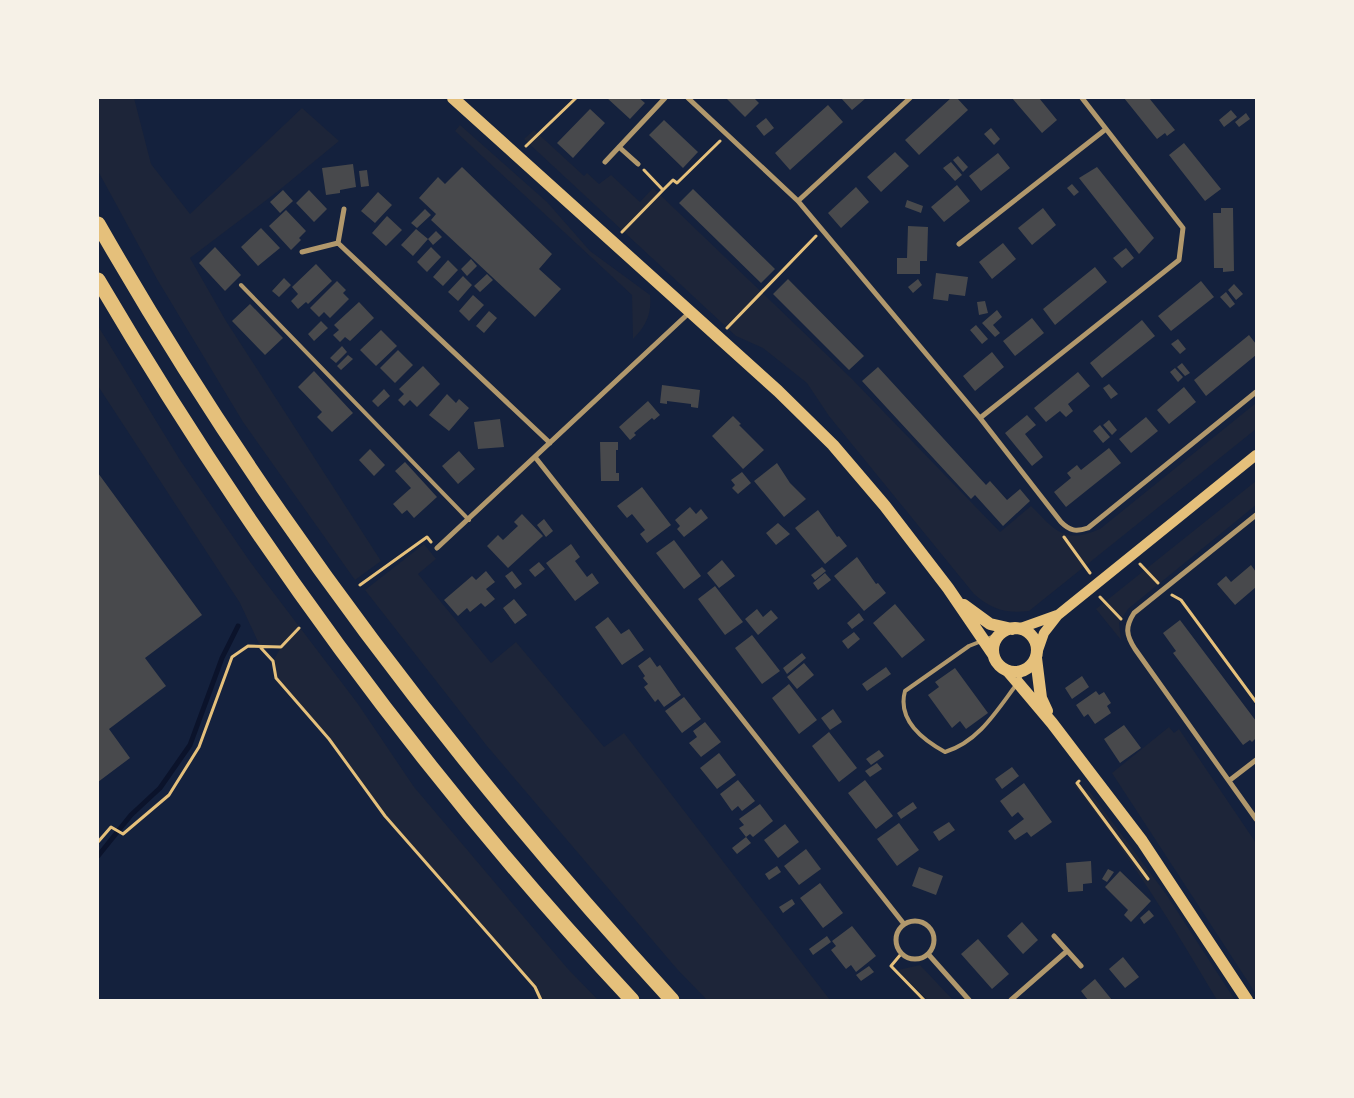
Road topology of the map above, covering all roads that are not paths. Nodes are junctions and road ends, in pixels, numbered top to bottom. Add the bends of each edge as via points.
1 (453, 98) edge
2 (664, 98) edge
3 (688, 98) edge
4 (910, 98) edge
5 (1082, 98) edge
6 (1106, 129) junction
7 (619, 146) junction
8 (605, 162) dead end
9 (638, 164) road end
10 (798, 201) junction
11 (344, 209) dead end
12 (98, 224) edge
13 (338, 243) junction
14 (959, 244) dead end
15 (302, 252) dead end
16 (98, 280) edge
17 (241, 285) dead end
18 (690, 312) junction
19 (1256, 392) edge
20 (980, 418) junction
21 (550, 443) junction
22 (1256, 455) edge
23 (535, 457) junction
24 (1256, 515) edge
25 (469, 520) junction
26 (437, 548) road end
27 (948, 588) junction
28 (1058, 615) junction
29 (1011, 630) junction
30 (983, 639) junction
31 (993, 654) junction
32 (1036, 655) junction
33 (1024, 670) junction
34 (1008, 671) junction
35 (1018, 682) junction
36 (1052, 722) junction
37 (1256, 760) edge
38 (1230, 780) junction
39 (1256, 819) edge
40 (904, 924) junction
41 (1054, 936) dead end
42 (1067, 951) junction
43 (928, 955) junction
44 (1081, 966) dead end
45 (632, 1000) edge
46 (672, 1000) edge
47 (969, 1000) edge
48 (1010, 1000) edge
49 (1247, 1000) edge

1 - 18 main road
2 - 7 street
3 - 10 street
4 - 10 street
5 - 6 street
6 - 14 street
6 - 20 street via 1183,228 1179,260
7 - 8 street
7 - 9 street
10 - 20 street
11 - 13 street
12 - 46 highway via 218,420 346,606 475,774 584,904
13 - 15 street
13 - 21 street
16 - 45 highway via 208,457 343,651 457,798
17 - 25 lane
18 - 21 street
18 - 27 main road via 832,444
19 - 20 street via 1088,528 1080,531 1070,530 1061,522
21 - 23 street
22 - 28 main road
23 - 25 street
23 - 40 street
24 - 38 street via 1134,613 1126,631 1132,644
25 - 26 street
27 - 29 main road via 969,610 990,624
27 - 30 main road
28 - 29 main road
28 - 32 main road via 1044,633
29 - 30 lane
29 - 31 main road via 995,642
29 - 32 main road via 1032,637
30 - 31 main road
30 - 35 lane via 905,692 905,713 915,730 944,752 961,747 986,726
31 - 34 main road via 998,664
32 - 33 main road
32 - 36 main road via 1041,698
33 - 34 main road
33 - 35 lane
34 - 35 main road
35 - 36 main road
36 - 49 main road via 1142,841
37 - 38 street
38 - 39 street
40 - 43 street via 918,921 930,928 935,942
40 - 43 street via 896,938 896,947 901,954 914,960
41 - 42 street
42 - 44 street
42 - 48 street
43 - 47 street

